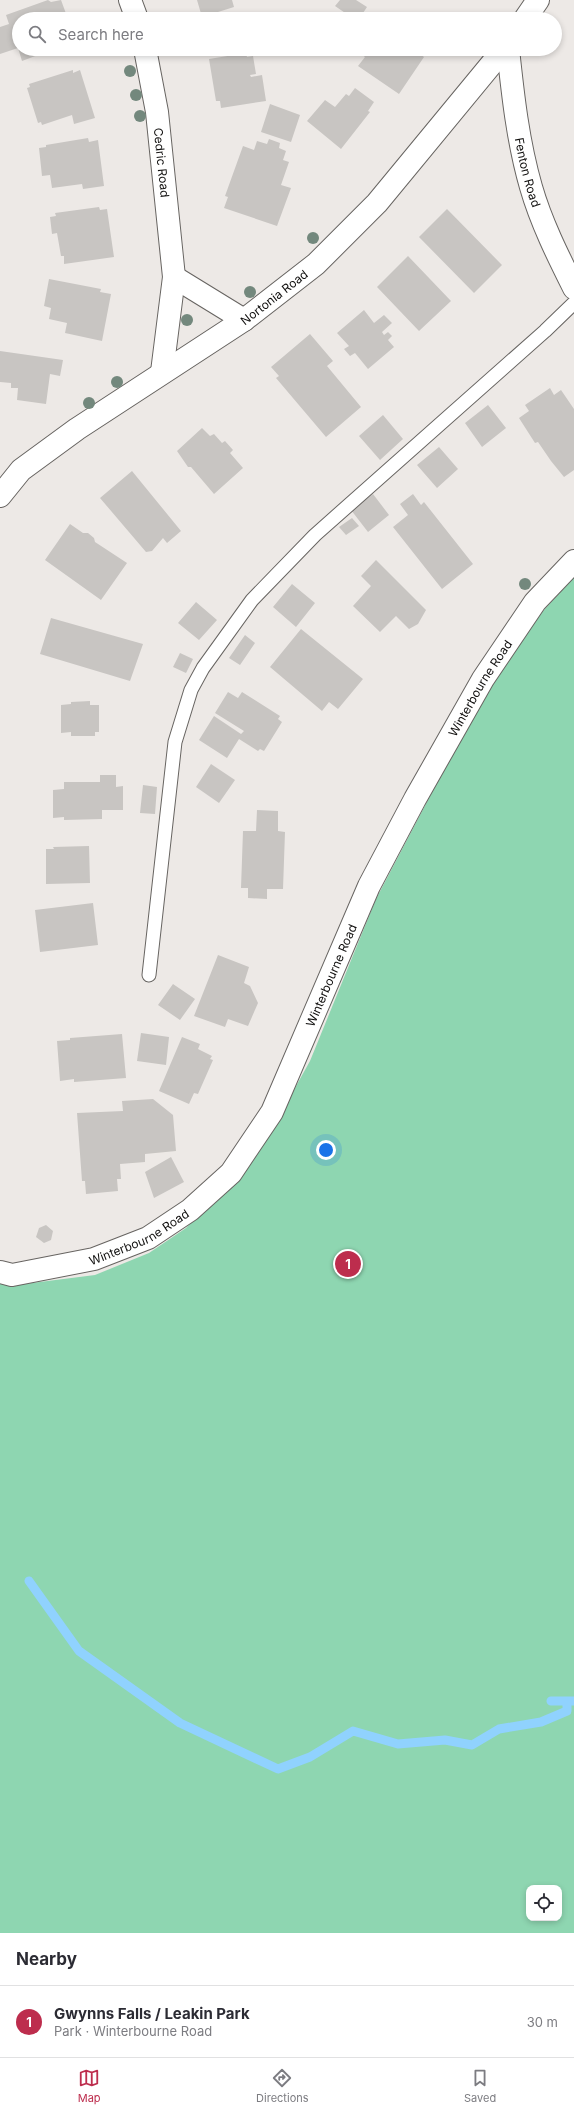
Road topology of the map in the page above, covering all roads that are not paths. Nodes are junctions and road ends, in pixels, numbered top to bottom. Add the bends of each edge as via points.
1 (130, 0) edge
2 (538, 0) edge
3 (134, 12) edge
4 (530, 12) edge
5 (146, 56) edge
6 (498, 56) edge
7 (509, 56) edge
8 (174, 277) junction
9 (574, 288) edge
10 (574, 303) edge
11 (244, 320) junction
12 (162, 372) junction
13 (0, 496) edge
14 (574, 561) edge
15 (149, 975) dead end
16 (0, 1272) edge

1 - 3 street
2 - 4 street
5 - 8 street, Cedric Road via 157,112
6 - 11 street, Nortonia Road via 377,203 316,264
7 - 9 street, Fenton Road via 516,127 531,188 551,240
8 - 11 street
8 - 12 street, Cedric Road
10 - 15 lane via 545,332 315,534 252,600 202,668 191,690 175,742
11 - 12 street, Nortonia Road
12 - 13 street, Nortonia Road via 21,470
14 - 16 street, Winterbourne Road via 535,602 482,679 369,886 272,1112 232,1173 190,1210 148,1238 94,1259 12,1275

